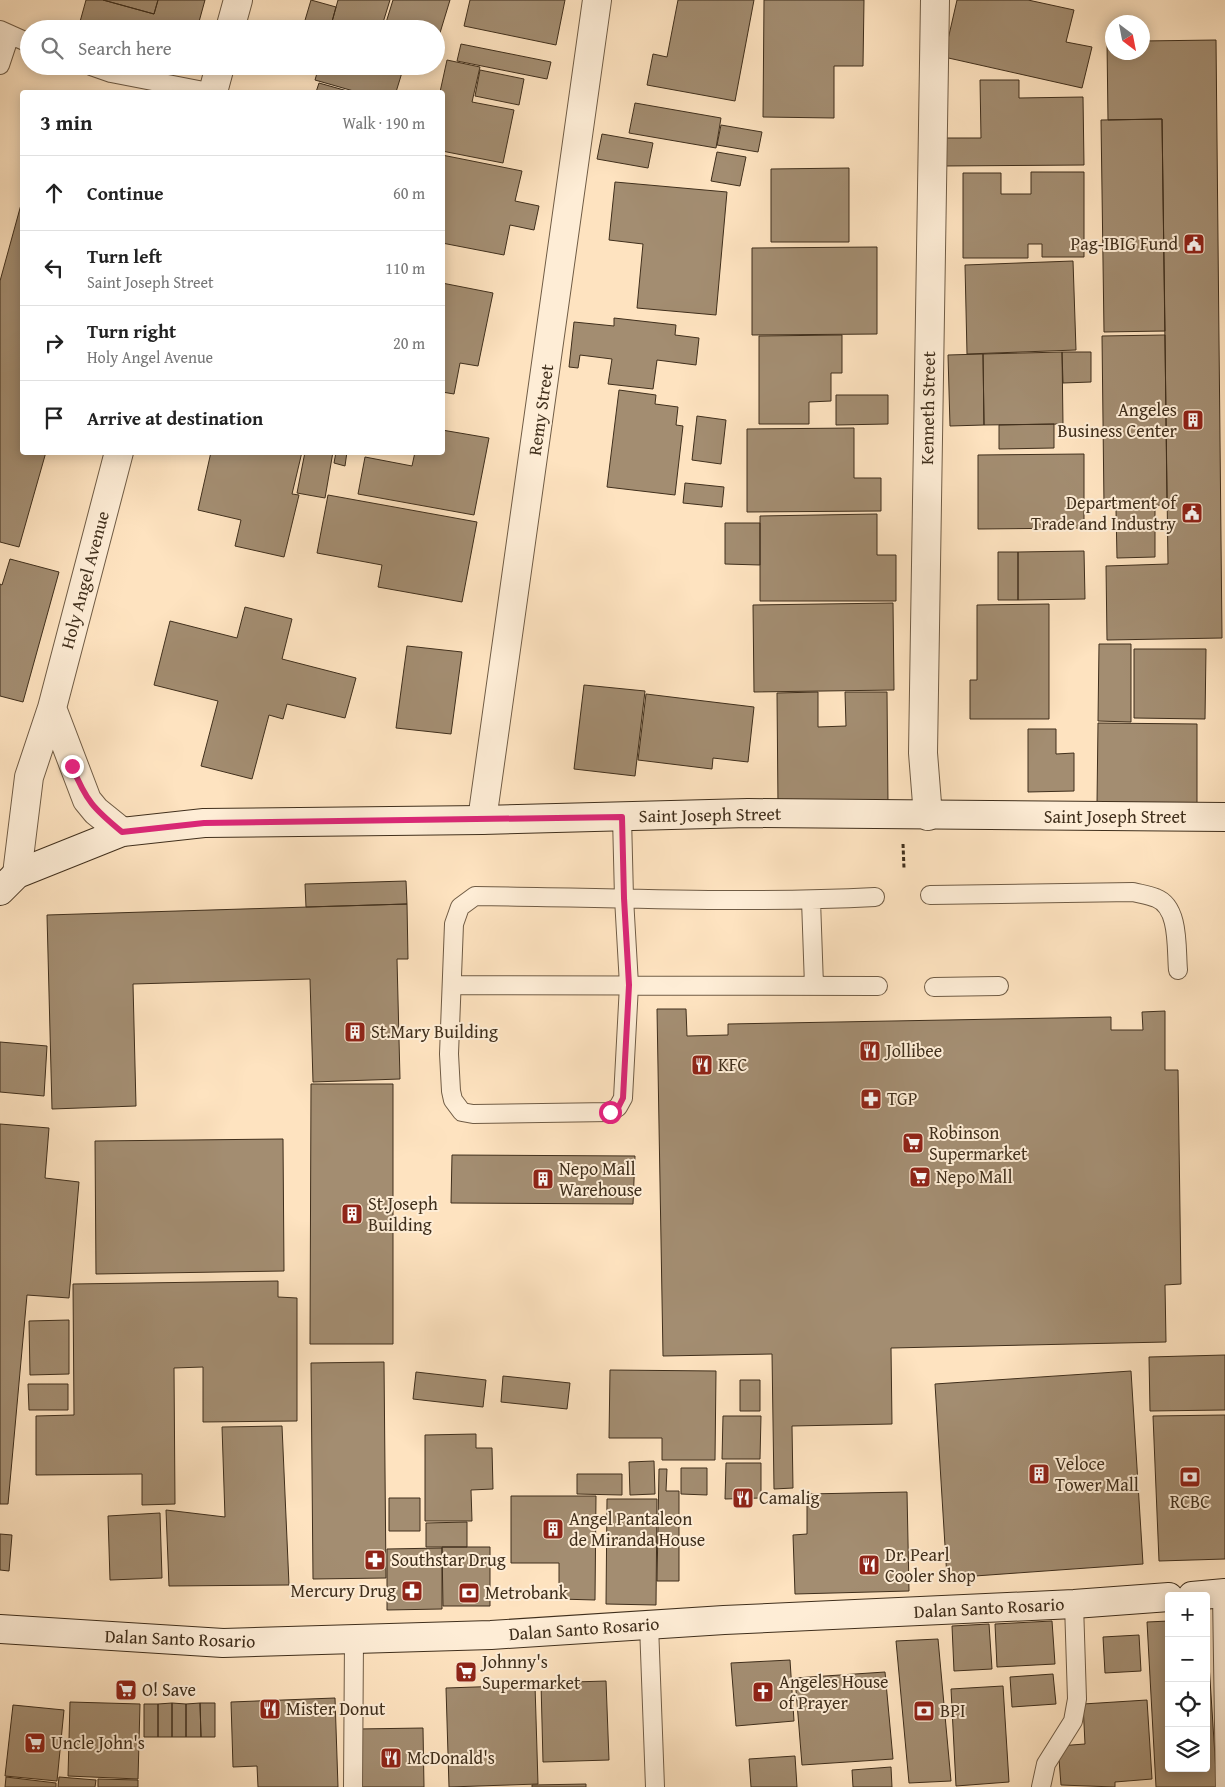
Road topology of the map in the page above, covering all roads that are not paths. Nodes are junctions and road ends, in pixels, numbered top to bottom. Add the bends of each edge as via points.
1 (238, 0) edge
2 (598, 0) edge
3 (934, 0) edge
4 (232, 20) edge
5 (5, 32) edge
6 (20, 39) edge
7 (0, 65) edge
8 (121, 75) edge
9 (218, 75) edge
10 (199, 90) edge
11 (214, 90) edge
12 (118, 455) edge
13 (52, 708) junction
14 (928, 816) junction
15 (622, 817) junction
16 (1225, 818) edge
17 (482, 820) junction
18 (122, 832) junction
19 (8, 883) edge
20 (930, 896) dead end
21 (875, 897) dead end
22 (624, 898) junction
23 (810, 900) junction
24 (1178, 970) dead end
25 (629, 985) junction
26 (452, 986) junction
27 (814, 986) junction
28 (878, 986) dead end
29 (1000, 986) dead end
30 (934, 987) dead end
31 (1223, 1594) edge
32 (1210, 1595) edge
33 (1165, 1597) edge
34 (1074, 1604) junction
35 (649, 1625) junction
36 (0, 1629) edge
37 (354, 1640) junction
38 (1224, 1663) edge
39 (352, 1787) edge
40 (655, 1787) edge
41 (1041, 1787) edge
42 (1225, 1787) edge

1 - 4 street
2 - 17 street, Remy Street
3 - 14 street, Kenneth Street via 923,753
5 - 6 lane
5 - 7 lane
8 - 10 lane
9 - 11 street
12 - 13 street, Holy Angel Avenue
13 - 18 street via 84,795
13 - 19 street, Holy Angel Avenue via 28,777
14 - 15 street, Saint Joseph Street via 748,813
14 - 16 street, Saint Joseph Street
15 - 17 street, Saint Joseph Street
15 - 22 lane
17 - 18 street, Saint Joseph Street via 204,823
18 - 19 street, Saint Joseph Street
20 - 24 lane via 1133,892 1157,898 1172,914
21 - 23 lane
22 - 23 lane
22 - 25 lane
22 - 26 lane via 475,896 460,907 454,924
23 - 27 lane
25 - 26 lane
25 - 26 lane via 623,1098 618,1108 610,1112 473,1114 462,1112 451,1091
25 - 27 lane
27 - 28 lane
29 - 30 lane
31 - 32 street
31 - 38 lane
33 - 34 street, Dalan Santo Rosario
34 - 35 street, Dalan Santo Rosario
34 - 41 lane via 1077,1699 1073,1721 1046,1764
35 - 37 street, Dalan Santo Rosario
35 - 40 lane
36 - 37 street, Dalan Santo Rosario via 223,1644
37 - 39 lane
38 - 42 lane

